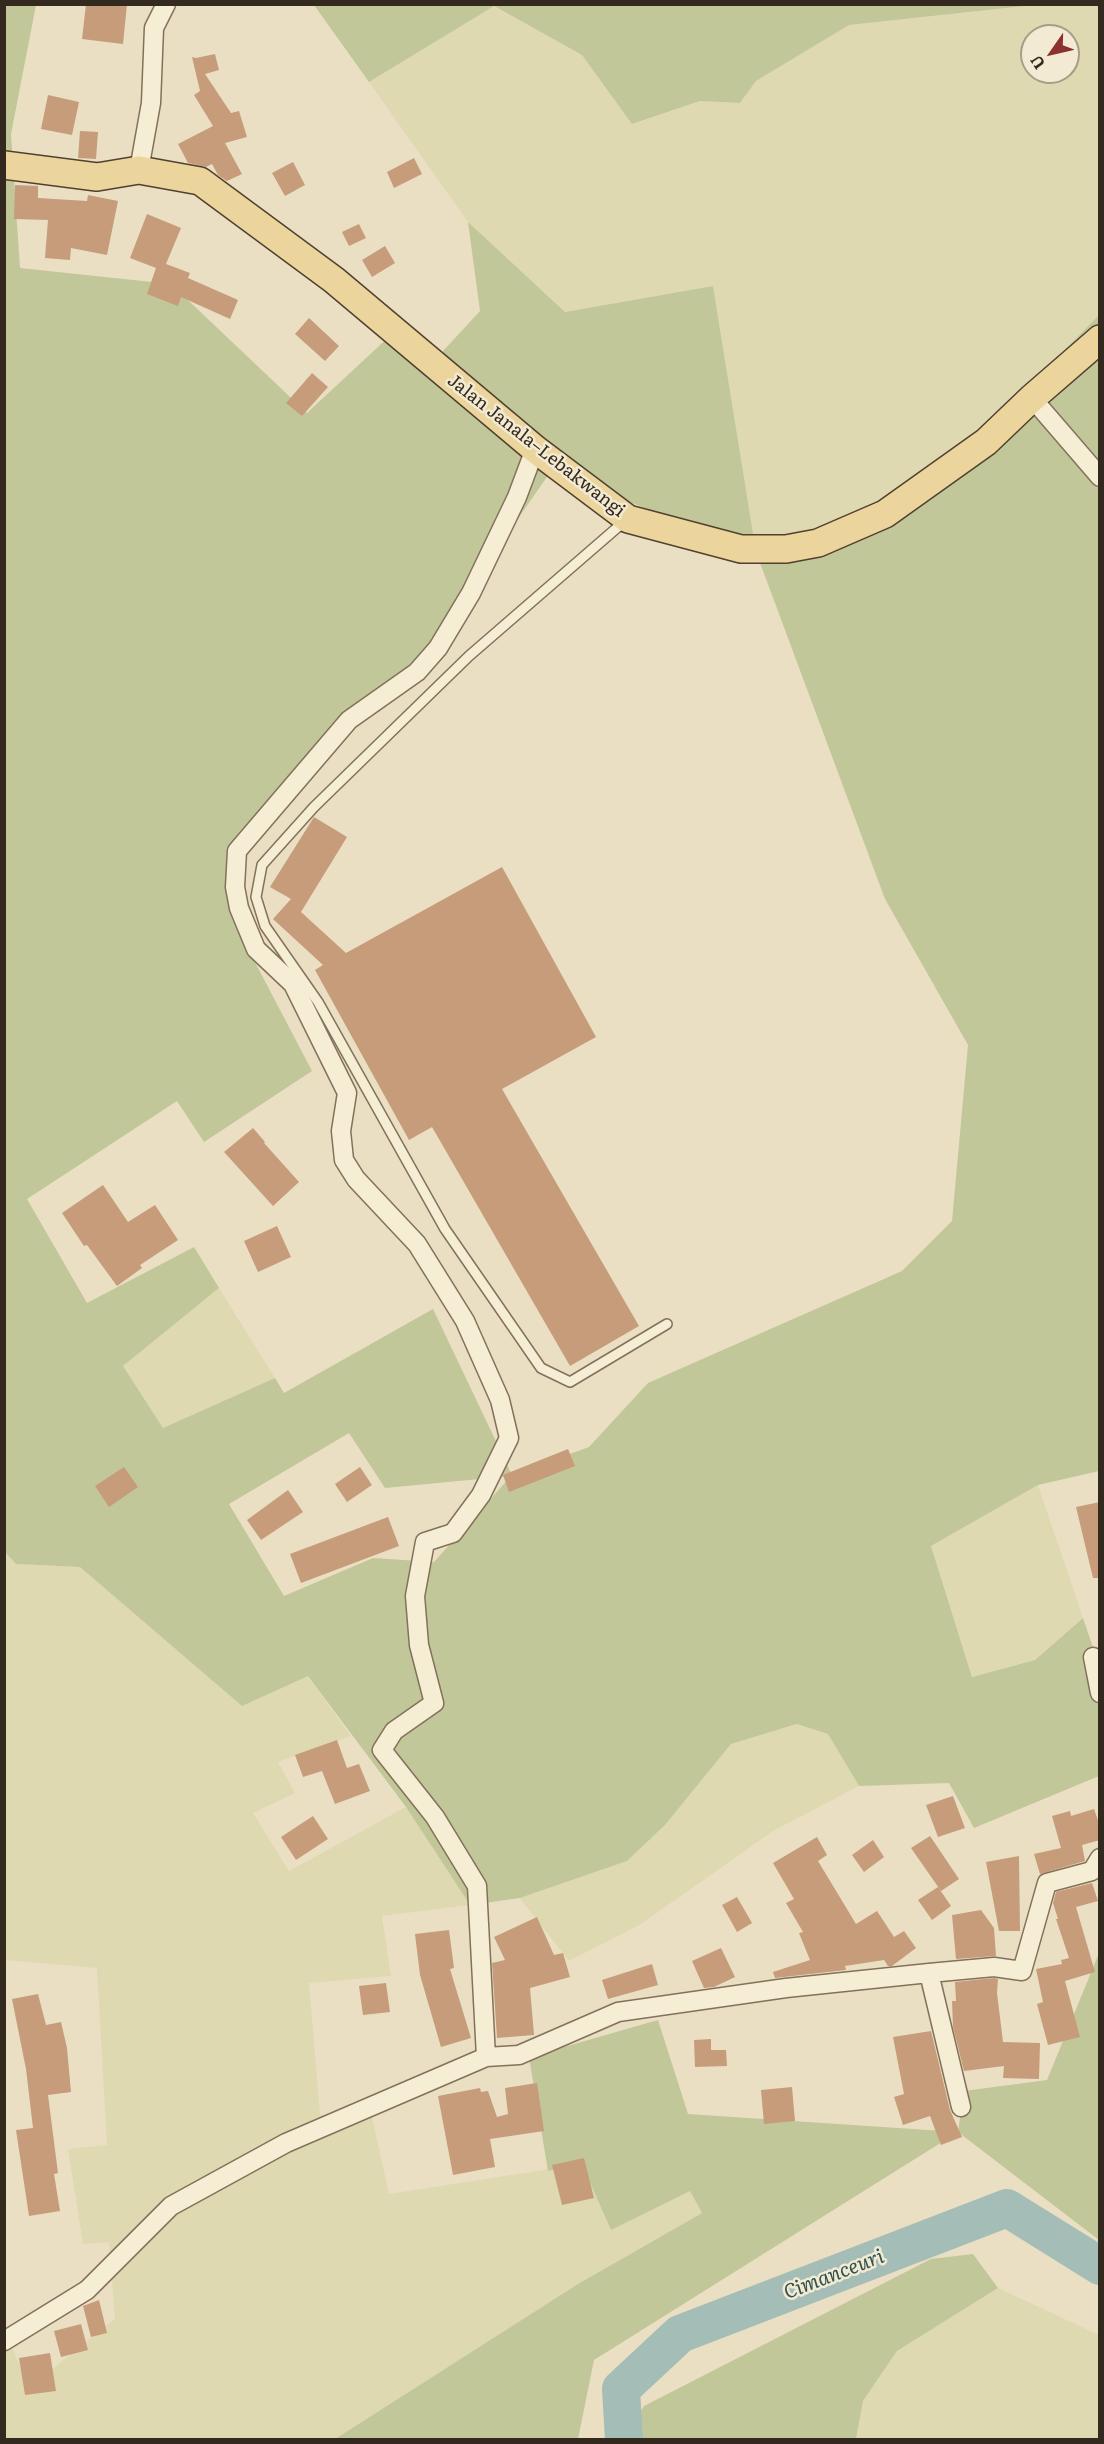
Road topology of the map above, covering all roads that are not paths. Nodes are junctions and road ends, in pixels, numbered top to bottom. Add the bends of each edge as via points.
1 (166, 4) edge
2 (4, 165) edge
3 (139, 170) junction
4 (1100, 339) edge
5 (1032, 398) junction
6 (534, 449) junction
7 (1100, 477) edge
8 (628, 519) junction
9 (667, 1324) dead end
10 (1094, 1657) dead end
11 (1100, 1693) edge
12 (1100, 1858) edge
13 (929, 1973) junction
14 (486, 2057) junction
15 (962, 2107) dead end
16 (4, 2341) edge

1 - 3 street via 154,28 151,103
2 - 3 main road, Jalan Janala–Lebakwangi via 97,177
3 - 6 main road, Jalan Janala–Lebakwangi via 200,181 334,280
4 - 5 main road, Jalan Janala–Lebakwangi
5 - 7 street
5 - 8 main road, Jalan Janala–Lebakwangi via 986,442 928,485 885,514 818,543 786,549 741,549
6 - 8 main road, Jalan Janala–Lebakwangi
6 - 14 street via 517,497 471,593 438,648 417,672 349,720 237,851 235,887 256,949 293,984 347,1093 341,1131 344,1160 356,1179 417,1244 465,1320 500,1400 509,1438 481,1495 453,1533 425,1542 415,1596 419,1645 434,1703 394,1731 382,1750 435,1817 477,1886
8 - 9 lane via 469,656 314,807 262,865 256,897 265,926 318,1002 445,1229 542,1368 570,1382
10 - 11 street
12 - 13 street via 1092,1871 1047,1883 1022,1971 994,1967
13 - 14 street via 618,2012 519,2055
13 - 15 street
14 - 16 street via 286,2143 171,2206 87,2290

